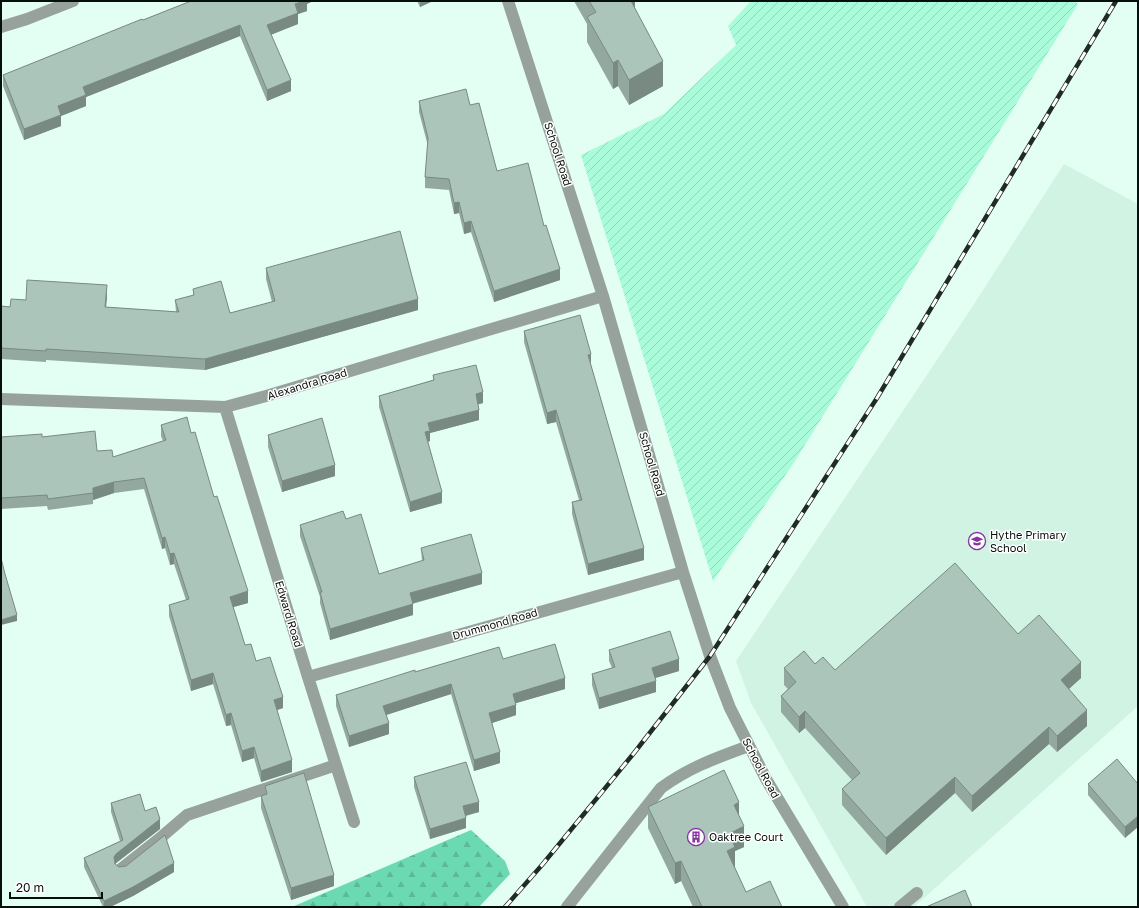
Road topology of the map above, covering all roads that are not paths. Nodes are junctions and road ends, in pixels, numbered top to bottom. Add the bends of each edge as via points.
1 (73, 1) edge
2 (508, 1) edge
3 (1, 27) edge
4 (603, 296) junction
5 (1, 399) edge
6 (225, 406) junction
7 (682, 572) junction
8 (308, 677) junction
9 (749, 746) junction
10 (336, 765) junction
11 (354, 822) dead end
12 (121, 868) edge
13 (917, 893) dead end
14 (567, 907) edge
15 (843, 907) edge
16 (900, 907) edge

1 - 3 street
2 - 4 street, School Road
4 - 6 street, Alexandra Road
4 - 7 street, School Road
5 - 6 street, Alexandra Road
6 - 8 street, Edward Road
7 - 8 street, Drummond Road
7 - 9 street, School Road via 730,708
8 - 10 street, Edward Road
9 - 14 street via 707,761 661,788
9 - 15 street, School Road via 785,812
10 - 11 street, Edward Road
10 - 12 street via 187,815
13 - 16 street

